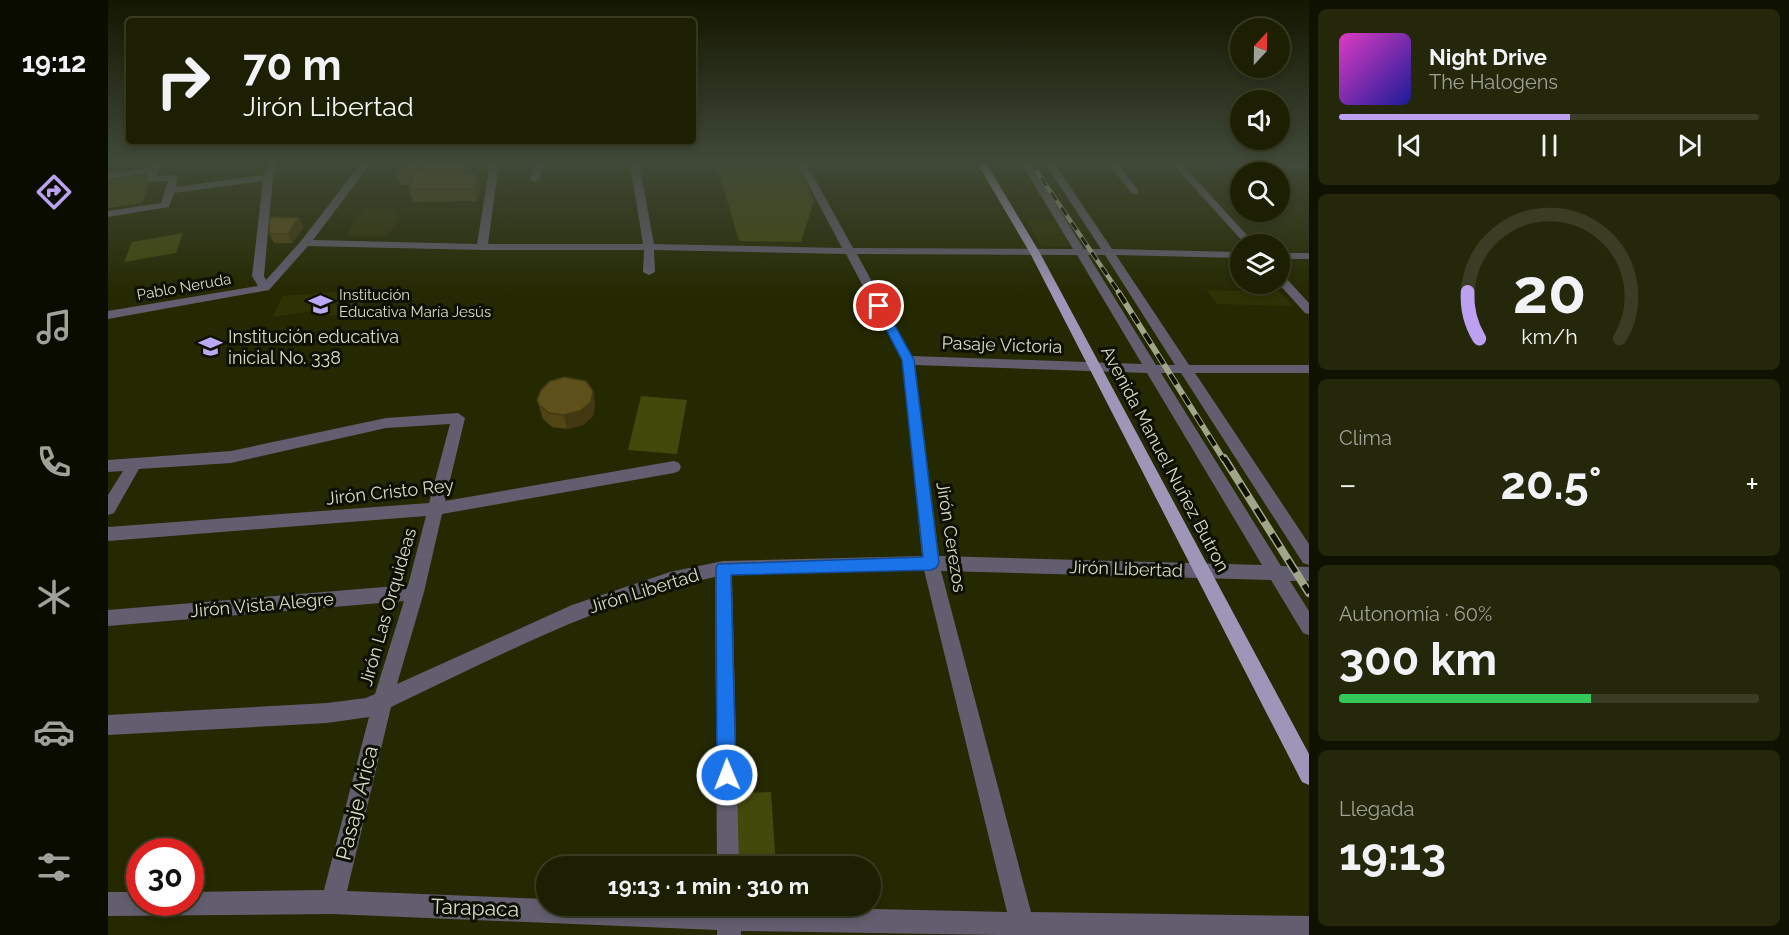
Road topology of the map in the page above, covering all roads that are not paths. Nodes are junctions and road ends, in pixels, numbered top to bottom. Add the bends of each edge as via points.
1 (155, 207) edge
2 (265, 207) edge
3 (333, 207) edge
4 (488, 207) edge
5 (642, 207) edge
6 (826, 207) edge
7 (1008, 207) edge
8 (1053, 207) edge
9 (1079, 207) edge
10 (1216, 207) edge
11 (108, 214) edge
12 (1241, 234) edge
13 (305, 243) junction
14 (482, 247) junction
15 (649, 247) junction
16 (850, 251) junction
17 (1082, 252) junction
18 (1110, 252) junction
19 (1035, 253) junction
20 (1230, 255) edge
21 (1290, 256) edge
22 (1309, 256) edge
23 (649, 272) dead end
24 (265, 288) junction
25 (1290, 289) edge
26 (1309, 310) edge
27 (108, 315) edge
28 (908, 360) junction
29 (1095, 366) junction
30 (1151, 369) junction
31 (1187, 369) junction
32 (1309, 369) edge
33 (135, 463) junction
34 (108, 466) edge
35 (674, 467) dead end
36 (108, 509) edge
37 (436, 509) junction
38 (108, 534) edge
39 (1309, 558) edge
40 (931, 563) junction
41 (723, 568) junction
42 (1201, 571) junction
43 (1276, 572) junction
44 (1309, 574) edge
45 (415, 592) junction
46 (108, 618) edge
47 (1309, 627) edge
48 (382, 703) junction
49 (108, 725) edge
50 (1309, 775) edge
51 (728, 856) edge
52 (333, 902) junction
53 (108, 904) edge
54 (729, 920) edge
55 (1309, 928) edge
56 (1023, 929) edge

1 - 11 street
2 - 24 street via 258,276
3 - 13 street
4 - 14 street
5 - 15 street
6 - 16 street, Jirón Cerezos
7 - 19 main road, Avenida Manuel Nuñez Butron
8 - 17 street
9 - 18 street
10 - 12 street
13 - 14 street
13 - 24 street
14 - 15 street
15 - 16 street
15 - 23 street
16 - 19 street
16 - 28 street, Jirón Cerezos
17 - 18 street
17 - 19 street
17 - 30 street
18 - 20 street
18 - 31 street
19 - 29 main road, Avenida Manuel Nuñez Butron
21 - 22 street
24 - 27 street, Pablo Neruda
25 - 26 street
28 - 29 street, Pasaje Victoria
28 - 40 street, Jirón Cerezos
29 - 30 street, Pasaje Victoria
29 - 42 main road, Avenida Manuel Nuñez Butron
30 - 31 street, Pasaje Victoria
30 - 43 street
31 - 32 street, Pasaje Victoria
31 - 39 street
33 - 34 street
33 - 36 street
33 - 37 street, Jirón Las Orquideas via 231,457 386,423 458,418
35 - 37 street, Jirón Cristo Rey
37 - 38 street, Jirón Cristo Rey
37 - 45 street, Jirón Las Orquideas
40 - 41 street, Jirón Libertad
40 - 42 street, Jirón Libertad
40 - 56 street, Jirón Cerezos
41 - 48 street, Jirón Libertad via 670,579 578,611
41 - 51 street
42 - 43 street, Jirón Libertad
42 - 50 main road, Avenida Manuel Nuñez Butron
43 - 44 street, Jirón Libertad
43 - 47 street
45 - 46 street, Jirón Vista Alegre
45 - 48 street, Jirón Las Orquideas
48 - 49 street, Jirón Libertad via 327,713
48 - 52 street, Pasaje Arica
52 - 53 street, Tarapaca
52 - 54 street, Tarapaca
54 - 56 street, Tarapaca
55 - 56 street, Tarapaca

